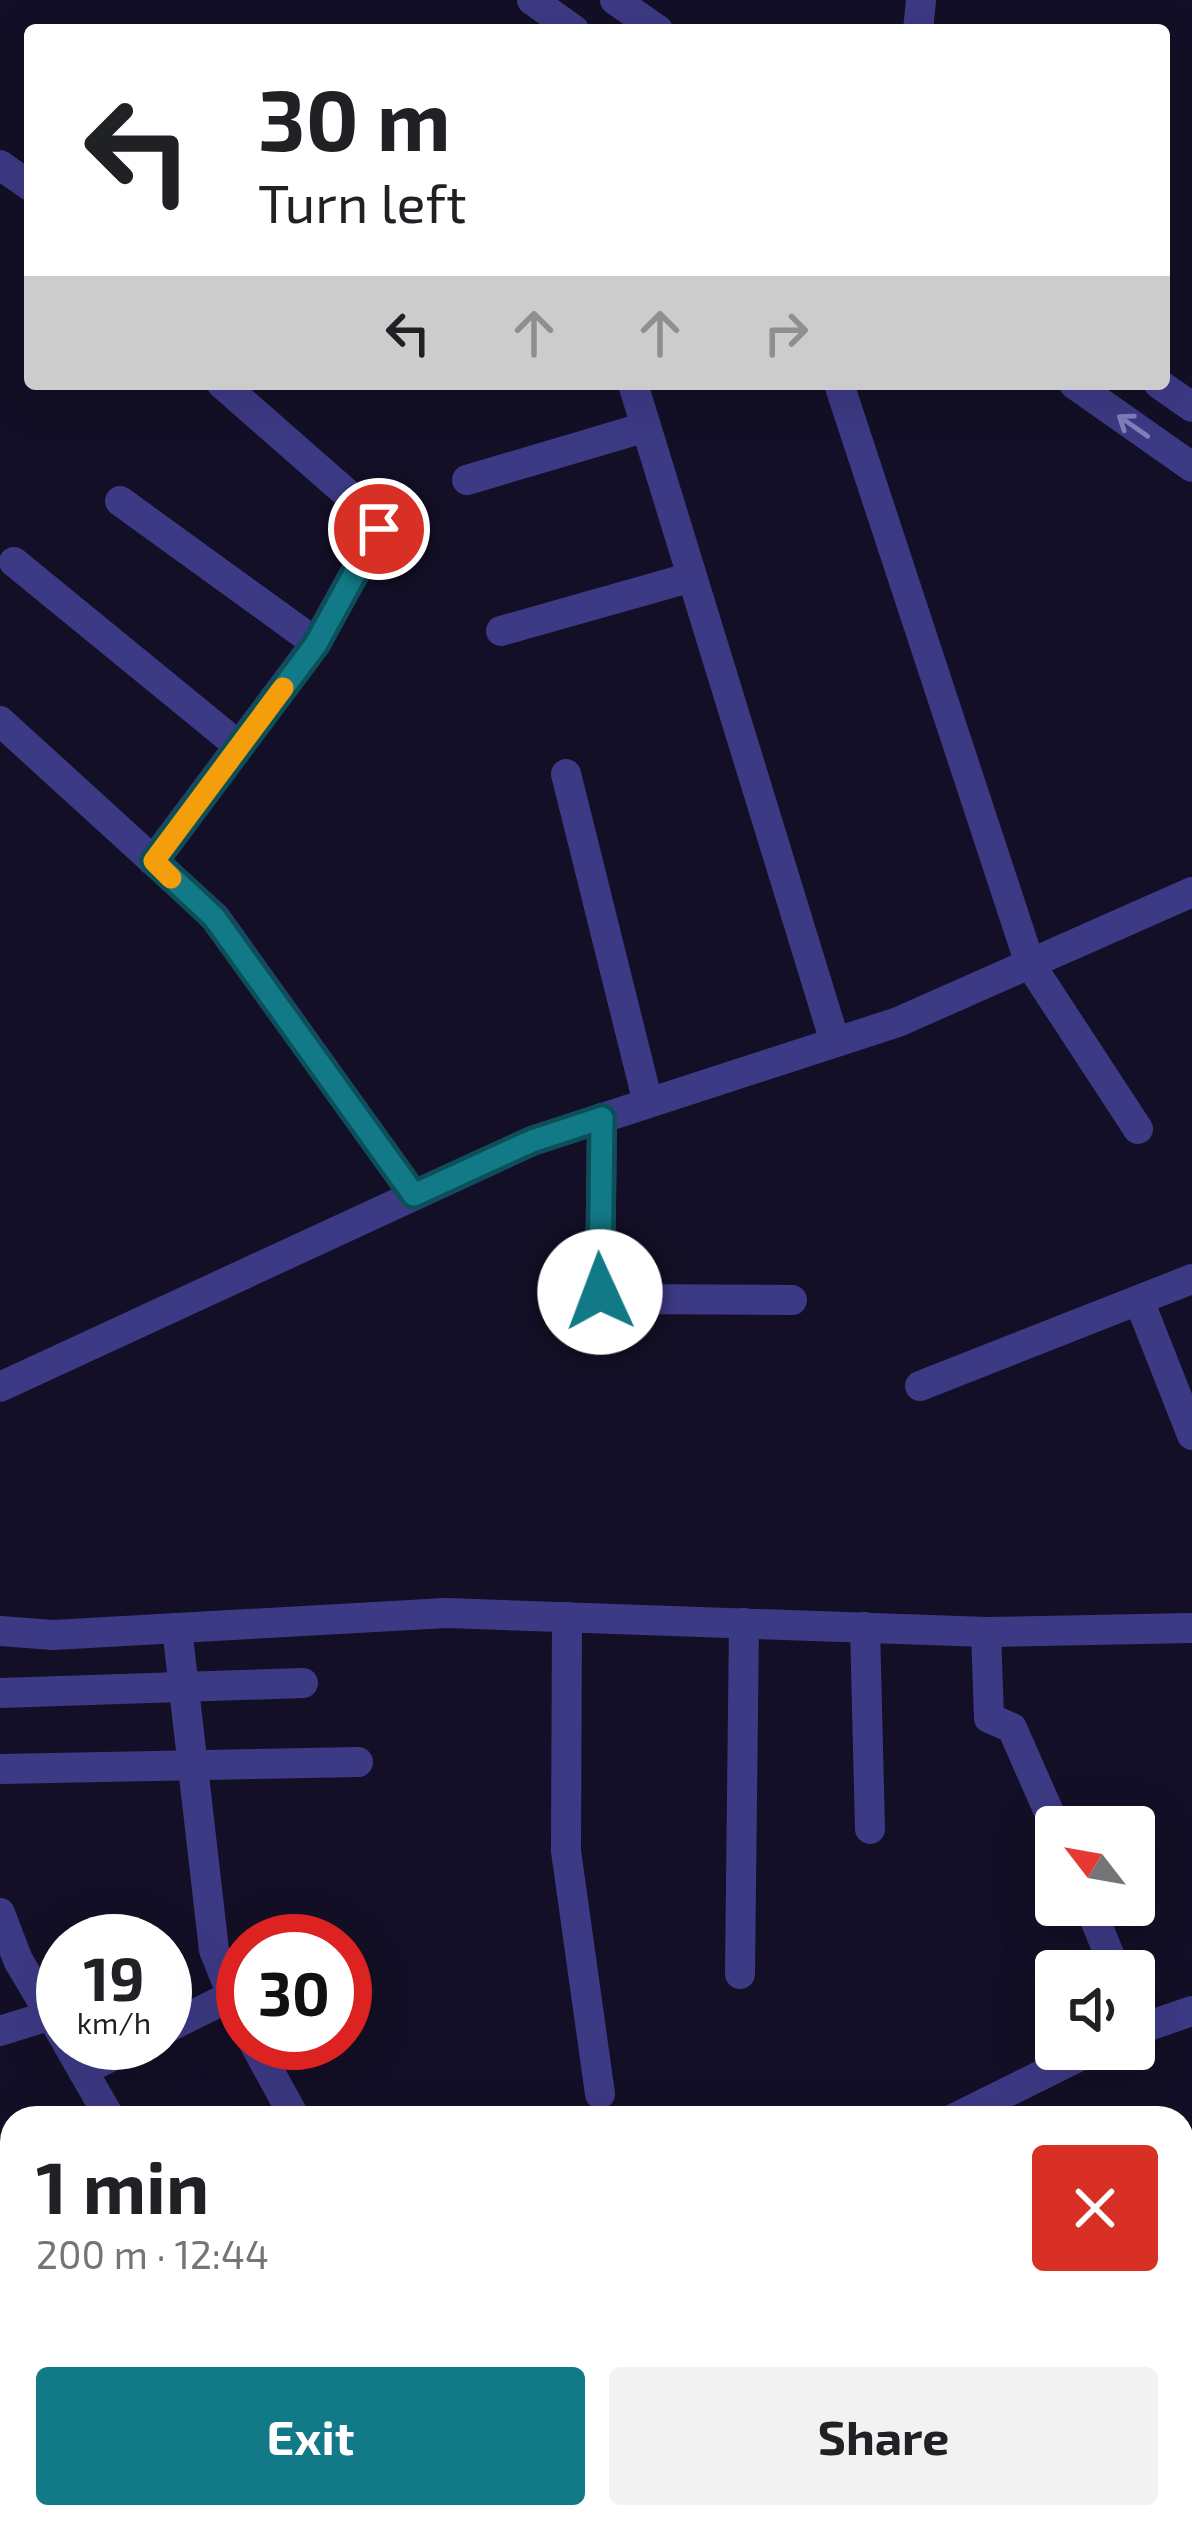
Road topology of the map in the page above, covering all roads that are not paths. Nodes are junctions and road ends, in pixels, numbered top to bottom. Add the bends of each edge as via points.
1 (532, 0) edge
2 (615, 0) edge
3 (566, 24) edge
4 (649, 24) edge
5 (229, 390) edge
6 (634, 390) edge
7 (841, 390) edge
8 (1083, 390) edge
9 (646, 427) junction
10 (1192, 467) edge
11 (467, 480) dead end
12 (121, 501) dead end
13 (14, 562) dead end
14 (692, 577) junction
15 (501, 631) dead end
16 (316, 644) junction
17 (0, 721) edge
18 (239, 746) junction
19 (566, 774) dead end
20 (154, 861) junction
21 (1192, 892) edge
22 (1030, 964) junction
23 (836, 1042) junction
24 (648, 1103) junction
25 (602, 1118) junction
26 (1138, 1130) dead end
27 (414, 1195) junction
28 (1192, 1280) edge
29 (792, 1300) dead end
30 (1140, 1303) junction
31 (920, 1385) dead end
32 (0, 1387) edge
33 (1192, 1435) edge
34 (567, 1617) junction
35 (744, 1623) junction
36 (865, 1627) junction
37 (177, 1628) junction
38 (1192, 1628) edge
39 (0, 1631) edge
40 (986, 1632) junction
41 (303, 1683) dead end
42 (184, 1684) junction
43 (0, 1693) edge
44 (194, 1762) junction
45 (358, 1762) dead end
46 (0, 1769) edge
47 (1046, 1806) edge
48 (870, 1829) dead end
49 (0, 1912) edge
50 (216, 1955) edge
51 (740, 1974) dead end
52 (36, 1990) edge
53 (1192, 2011) edge
54 (1155, 2022) edge
55 (36, 2031) edge
56 (0, 2032) edge
57 (269, 2070) edge
58 (1052, 2070) edge
59 (83, 2071) edge
60 (600, 2094) dead end
61 (103, 2106) edge
62 (288, 2106) edge
63 (980, 2106) edge

1 - 3 street
2 - 4 street
5 - 16 street via 376,520 379,529
6 - 9 street
7 - 22 street
10 -> 8 street
9 - 11 street
9 - 14 street
12 - 16 street
13 - 18 street
14 - 15 street
14 - 23 street
16 - 18 street
17 - 20 street
18 - 20 street
19 - 24 street
20 - 27 street via 214,917
21 - 22 street
22 - 23 street
22 - 26 street
23 - 24 street
24 - 25 street
25 - 27 street
25 - 29 street via 600,1292 616,1299
27 - 32 street
28 - 30 street
30 - 31 street
30 - 33 street
34 - 35 street
34 - 37 street via 446,1613
34 - 60 street via 566,1851
35 - 36 street
35 - 51 street
36 - 40 street
36 - 48 street
37 - 39 street
37 - 42 street
38 - 40 street
40 - 47 street via 988,1718 1012,1728
41 - 42 street
42 - 43 street
42 - 44 street
44 - 45 street
44 - 46 street
44 - 50 street
49 - 52 street
53 - 54 street
55 - 56 street
57 - 62 street
58 - 63 street
59 - 61 street

